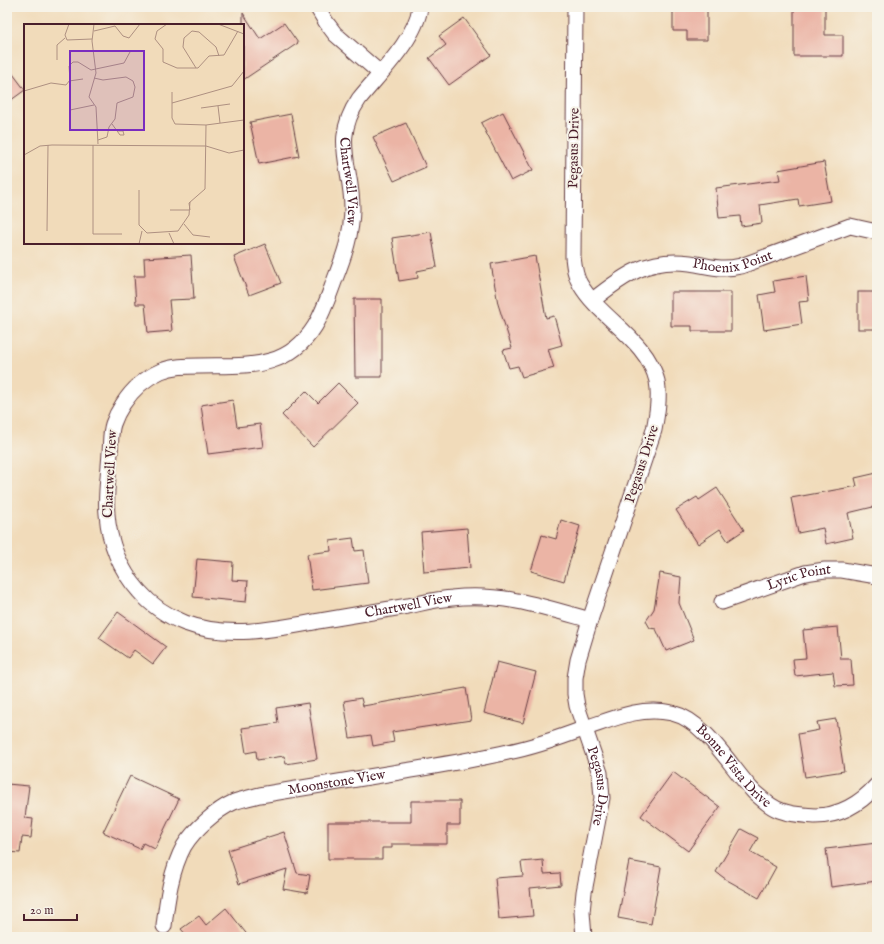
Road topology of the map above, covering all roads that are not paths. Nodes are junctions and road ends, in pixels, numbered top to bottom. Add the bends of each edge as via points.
1 (317, 7) edge
2 (420, 7) edge
3 (575, 7) edge
4 (380, 73) junction
5 (877, 232) edge
6 (593, 300) junction
7 (877, 576) edge
8 (722, 602) dead end
9 (590, 620) junction
10 (584, 729) junction
11 (877, 785) edge
12 (164, 926) dead end
13 (584, 937) edge

1 - 4 street via 336,34
2 - 4 street, Chartwell View via 414,28
3 - 6 street, Pegasus Drive via 573,257 579,283
4 - 9 street, Chartwell View via 352,109 347,122 344,152 352,206 348,243 325,306 306,338 282,358 266,362 177,367 160,372 131,392 120,408 112,425 106,508 108,525 120,564 130,582 163,612 186,623 210,629 234,631 278,628 453,598 480,597 530,603
5 - 6 street, Phoenix Point via 850,226 728,269 689,263 654,264 635,270
6 - 9 street, Pegasus Drive via 645,356 655,375 658,410 654,430
7 - 8 street, Lyric Point via 842,570 805,572
9 - 10 street, Pegasus Drive via 575,678 575,694
10 - 11 street, Bonne Vista Drive via 616,716 635,712 655,711 673,714 702,730 764,801 781,811 801,815 822,816 841,811 869,794
10 - 12 street, Moonstone View via 503,754 260,795 234,802 213,815 185,846 176,867
10 - 13 street, Pegasus Drive via 600,773 602,798 584,892

